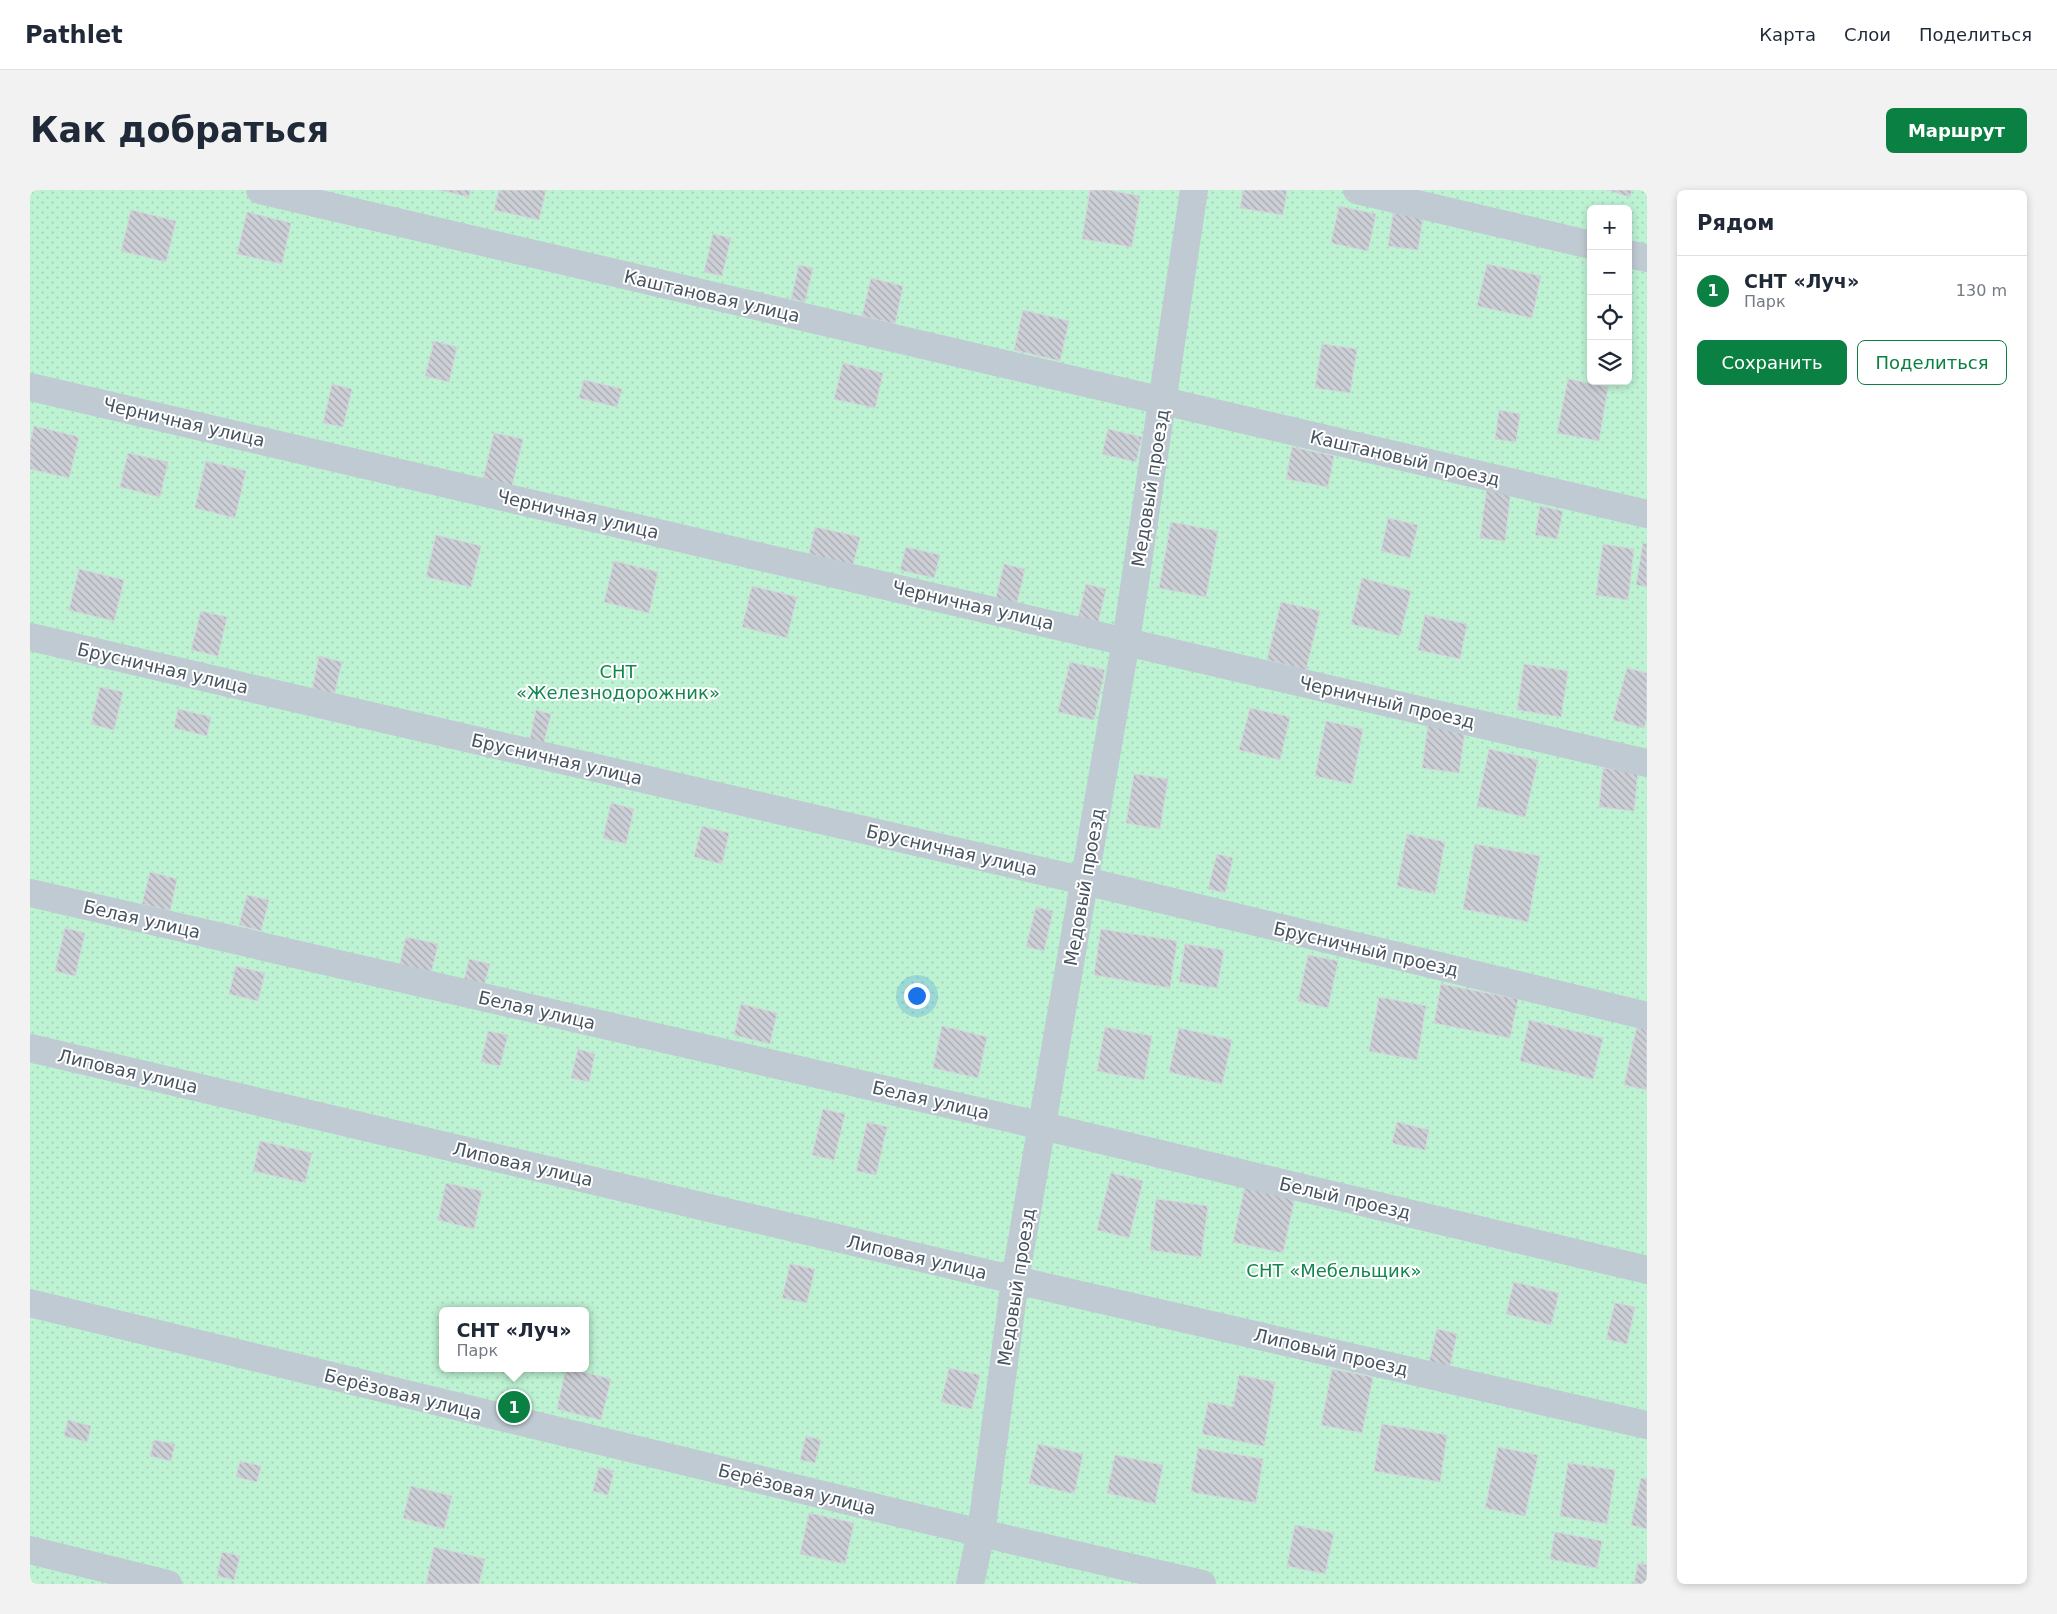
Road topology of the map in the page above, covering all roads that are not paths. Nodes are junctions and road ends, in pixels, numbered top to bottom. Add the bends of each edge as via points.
1 (260, 190) edge
2 (1194, 190) edge
3 (1357, 190) edge
4 (1587, 244) edge
5 (1632, 255) edge
6 (1647, 258) edge
7 (30, 387) edge
8 (1164, 401) junction
9 (1647, 514) edge
10 (30, 637) edge
11 (1126, 641) junction
12 (1647, 763) edge
13 (1085, 881) junction
14 (30, 893) edge
15 (1647, 1016) edge
16 (30, 1048) edge
17 (1043, 1126) junction
18 (1647, 1270) edge
19 (1015, 1280) junction
20 (30, 1303) edge
21 (1647, 1425) edge
22 (980, 1533) junction
23 (30, 1550) edge
24 (168, 1584) edge
25 (970, 1584) edge
26 (1202, 1584) edge

1 - 8 street, Каштановая улица
2 - 8 street, Медовый проезд
3 - 4 street
5 - 6 street
7 - 11 street, Черничная улица
8 - 9 street, Каштановый проезд
8 - 11 street, Медовый проезд
10 - 13 street, Брусничная улица
11 - 12 street, Черничный проезд
11 - 13 street, Медовый проезд
13 - 15 street, Брусничный проезд
13 - 17 street, Медовый проезд
14 - 17 street, Белая улица
16 - 19 street, Липовая улица
17 - 18 street, Белый проезд
17 - 19 street, Медовый проезд
19 - 21 street, Липовый проезд
19 - 22 street, Медовый проезд
20 - 22 street, Берёзовая улица
22 - 25 street, Медовый проезд
22 - 26 street, Берёзовая улица
23 - 24 street

